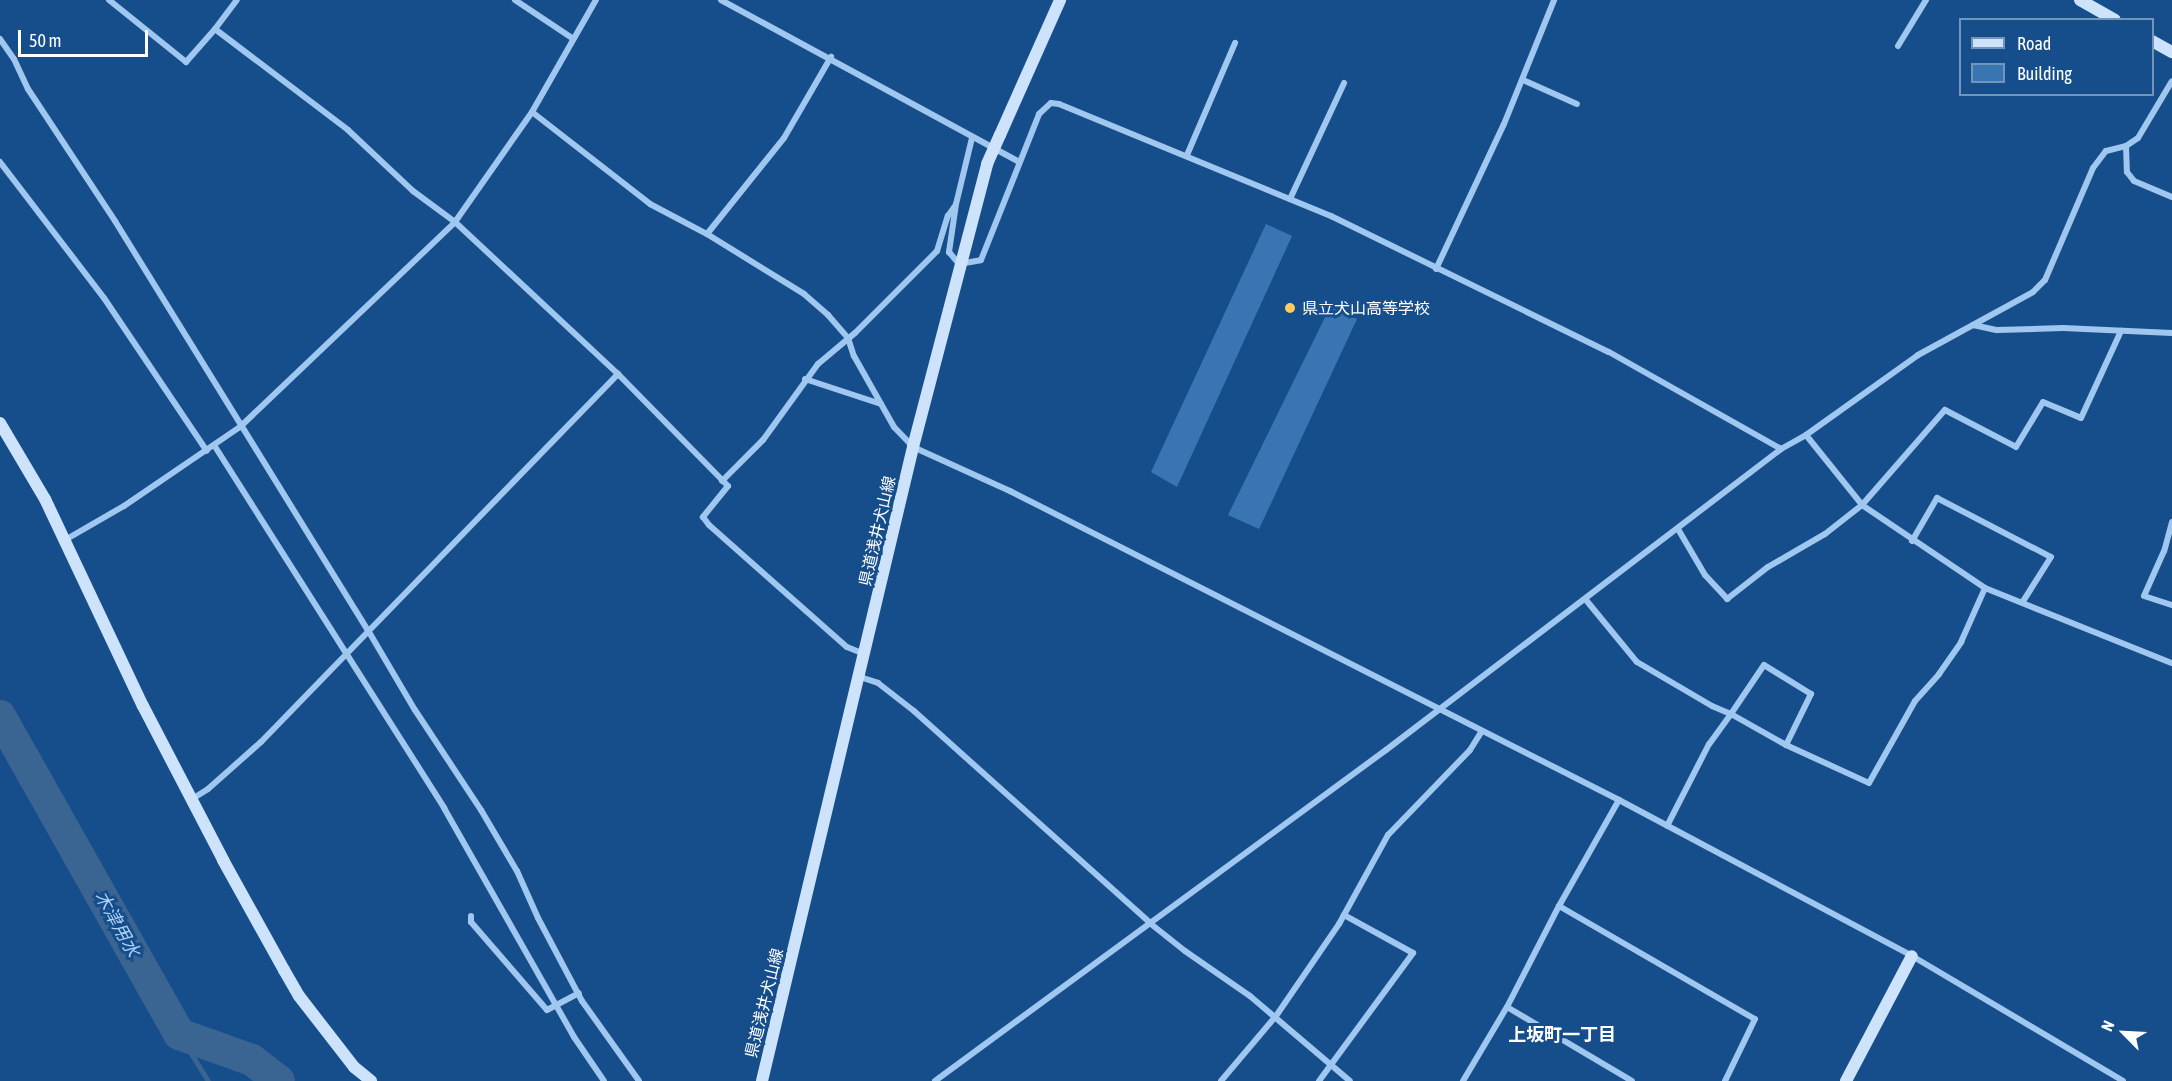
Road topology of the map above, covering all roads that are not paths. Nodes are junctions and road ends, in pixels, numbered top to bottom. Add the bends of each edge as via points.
1 (108, 0) edge
2 (237, 0) edge
3 (515, 0) edge
4 (596, 0) edge
5 (721, 0) edge
6 (1060, 0) edge
7 (1554, 0) edge
8 (1926, 0) edge
9 (2080, 0) edge
10 (2112, 18) edge
11 (215, 29) junction
12 (572, 38) junction
13 (0, 39) edge
14 (2154, 42) edge
15 (1235, 43) dead end
16 (1898, 46) dead end
17 (2172, 52) edge
18 (831, 57) junction
19 (1523, 80) junction
20 (2172, 81) edge
21 (1344, 83) dead end
22 (1577, 104) dead end
23 (532, 112) junction
24 (972, 138) junction
25 (2126, 146) junction
26 (1186, 155) junction
27 (0, 162) edge
28 (1019, 162) junction
29 (2172, 197) edge
30 (1290, 199) junction
31 (956, 204) junction
32 (455, 222) junction
33 (707, 234) junction
34 (959, 264) junction
35 (1436, 269) junction
36 (1972, 325) junction
37 (2121, 331) junction
38 (2172, 333) edge
39 (848, 338) junction
40 (618, 374) junction
41 (806, 380) junction
42 (880, 404) junction
43 (0, 423) edge
44 (240, 427) junction
45 (1806, 435) junction
46 (214, 445) junction
47 (914, 447) junction
48 (1780, 449) junction
49 (207, 451) junction
50 (722, 481) junction
51 (1862, 505) junction
52 (2172, 522) edge
53 (1678, 529) junction
54 (66, 540) junction
55 (1912, 541) junction
56 (1985, 588) junction
57 (1586, 600) junction
58 (2022, 603) junction
59 (2172, 605) edge
60 (369, 632) junction
61 (865, 654) junction
62 (347, 657) junction
63 (2172, 663) edge
64 (860, 677) junction
65 (1440, 709) junction
66 (1731, 714) junction
67 (1482, 731) junction
68 (1786, 745) junction
69 (192, 799) junction
70 (1618, 800) junction
71 (1667, 826) junction
72 (1559, 906) junction
73 (1344, 915) junction
74 (471, 916) dead end
75 (1151, 924) junction
76 (1912, 956) junction
77 (579, 993) junction
78 (556, 1005) junction
79 (1507, 1007) junction
80 (1276, 1016) junction
81 (1331, 1064) junction
82 (371, 1081) edge
83 (604, 1081) edge
84 (639, 1081) edge
85 (762, 1081) edge
86 (935, 1081) edge
87 (1221, 1081) edge
88 (1319, 1081) edge
89 (1350, 1081) edge
90 (1462, 1081) edge
91 (1632, 1081) edge
92 (1725, 1081) edge
93 (1846, 1081) edge
94 (2123, 1081) edge

1 - 11 street via 186,62
2 - 11 street
3 - 12 street
4 - 12 street
5 - 18 street
6 - 34 main road, 県道浅井犬山線, bridge via 986,165
7 - 19 street
8 - 16 street
9 - 10 main road
11 - 32 street via 348,130 413,191
12 - 23 street
13 - 44 street
14 - 17 main road
15 - 26 street
18 - 24 street
18 - 33 street via 784,138
19 - 22 street
19 - 35 street
20 - 25 street via 2138,138
21 - 30 street
23 - 32 street
23 - 33 street via 650,204
24 - 28 street
24 - 31 street
25 - 29 street via 2127,172 2134,181
25 - 36 street via 2106,151 2093,168 2045,280 2033,292
26 - 28 street via 1051,103 1039,114
26 - 30 street
27 - 49 street via 104,298
28 - 34 street via 981,260
30 - 35 street
31 - 34 street via 949,252
31 - 39 street via 937,251
32 - 40 street
32 - 44 street
33 - 39 street via 804,294
34 - 47 main road, 県道浅井犬山線
35 - 48 street via 1609,352
36 - 37 street via 1997,330
36 - 45 street via 1918,355
37 - 38 street
37 - 51 street via 2081,418 2043,402 2016,447 1945,410
39 - 41 street
39 - 42 street
40 - 50 street
40 - 60 street
41 - 42 street
41 - 50 street via 763,440
42 - 47 street via 894,427
43 - 54 main road
44 - 46 street
44 - 60 street
45 - 48 street
45 - 51 street
46 - 49 street
46 - 62 street
47 - 61 main road, 県道浅井犬山線
47 - 65 street via 1010,491
48 - 53 street
49 - 54 street
50 - 61 street via 728,486 703,517 709,525 848,647
51 - 53 street via 1727,599 1705,575
51 - 55 street
52 - 59 street via 2144,596
53 - 57 street
54 - 69 main road via 103,625
55 - 56 street
55 - 58 street via 1937,498 2051,557
56 - 58 street
56 - 68 street via 1961,642 1915,701 1869,783
57 - 65 street
57 - 66 street via 1637,662
58 - 63 street
60 - 62 street
60 - 77 street via 517,871
61 - 64 main road, 県道浅井犬山線
62 - 69 street via 261,742
62 - 78 street via 479,866
64 - 75 street via 878,683 914,711
64 - 85 main road, 県道浅井犬山線
65 - 67 street
65 - 75 street
66 - 68 street
66 - 68 street via 1764,665 1811,694
66 - 71 street via 1709,744
67 - 70 street
67 - 73 street via 1470,750 1388,835
69 - 82 main road via 299,996 354,1067
70 - 71 street
70 - 72 street
71 - 76 street
72 - 79 street
72 - 92 street via 1755,1019
73 - 80 street
73 - 81 street via 1413,953
74 - 78 street via 471,922 547,1010
75 - 80 street
75 - 86 street
76 - 93 main road
76 - 94 street
77 - 78 street
77 - 84 street
78 - 83 street
79 - 90 street
79 - 91 street
80 - 81 street
80 - 87 street
81 - 88 street
81 - 89 street

